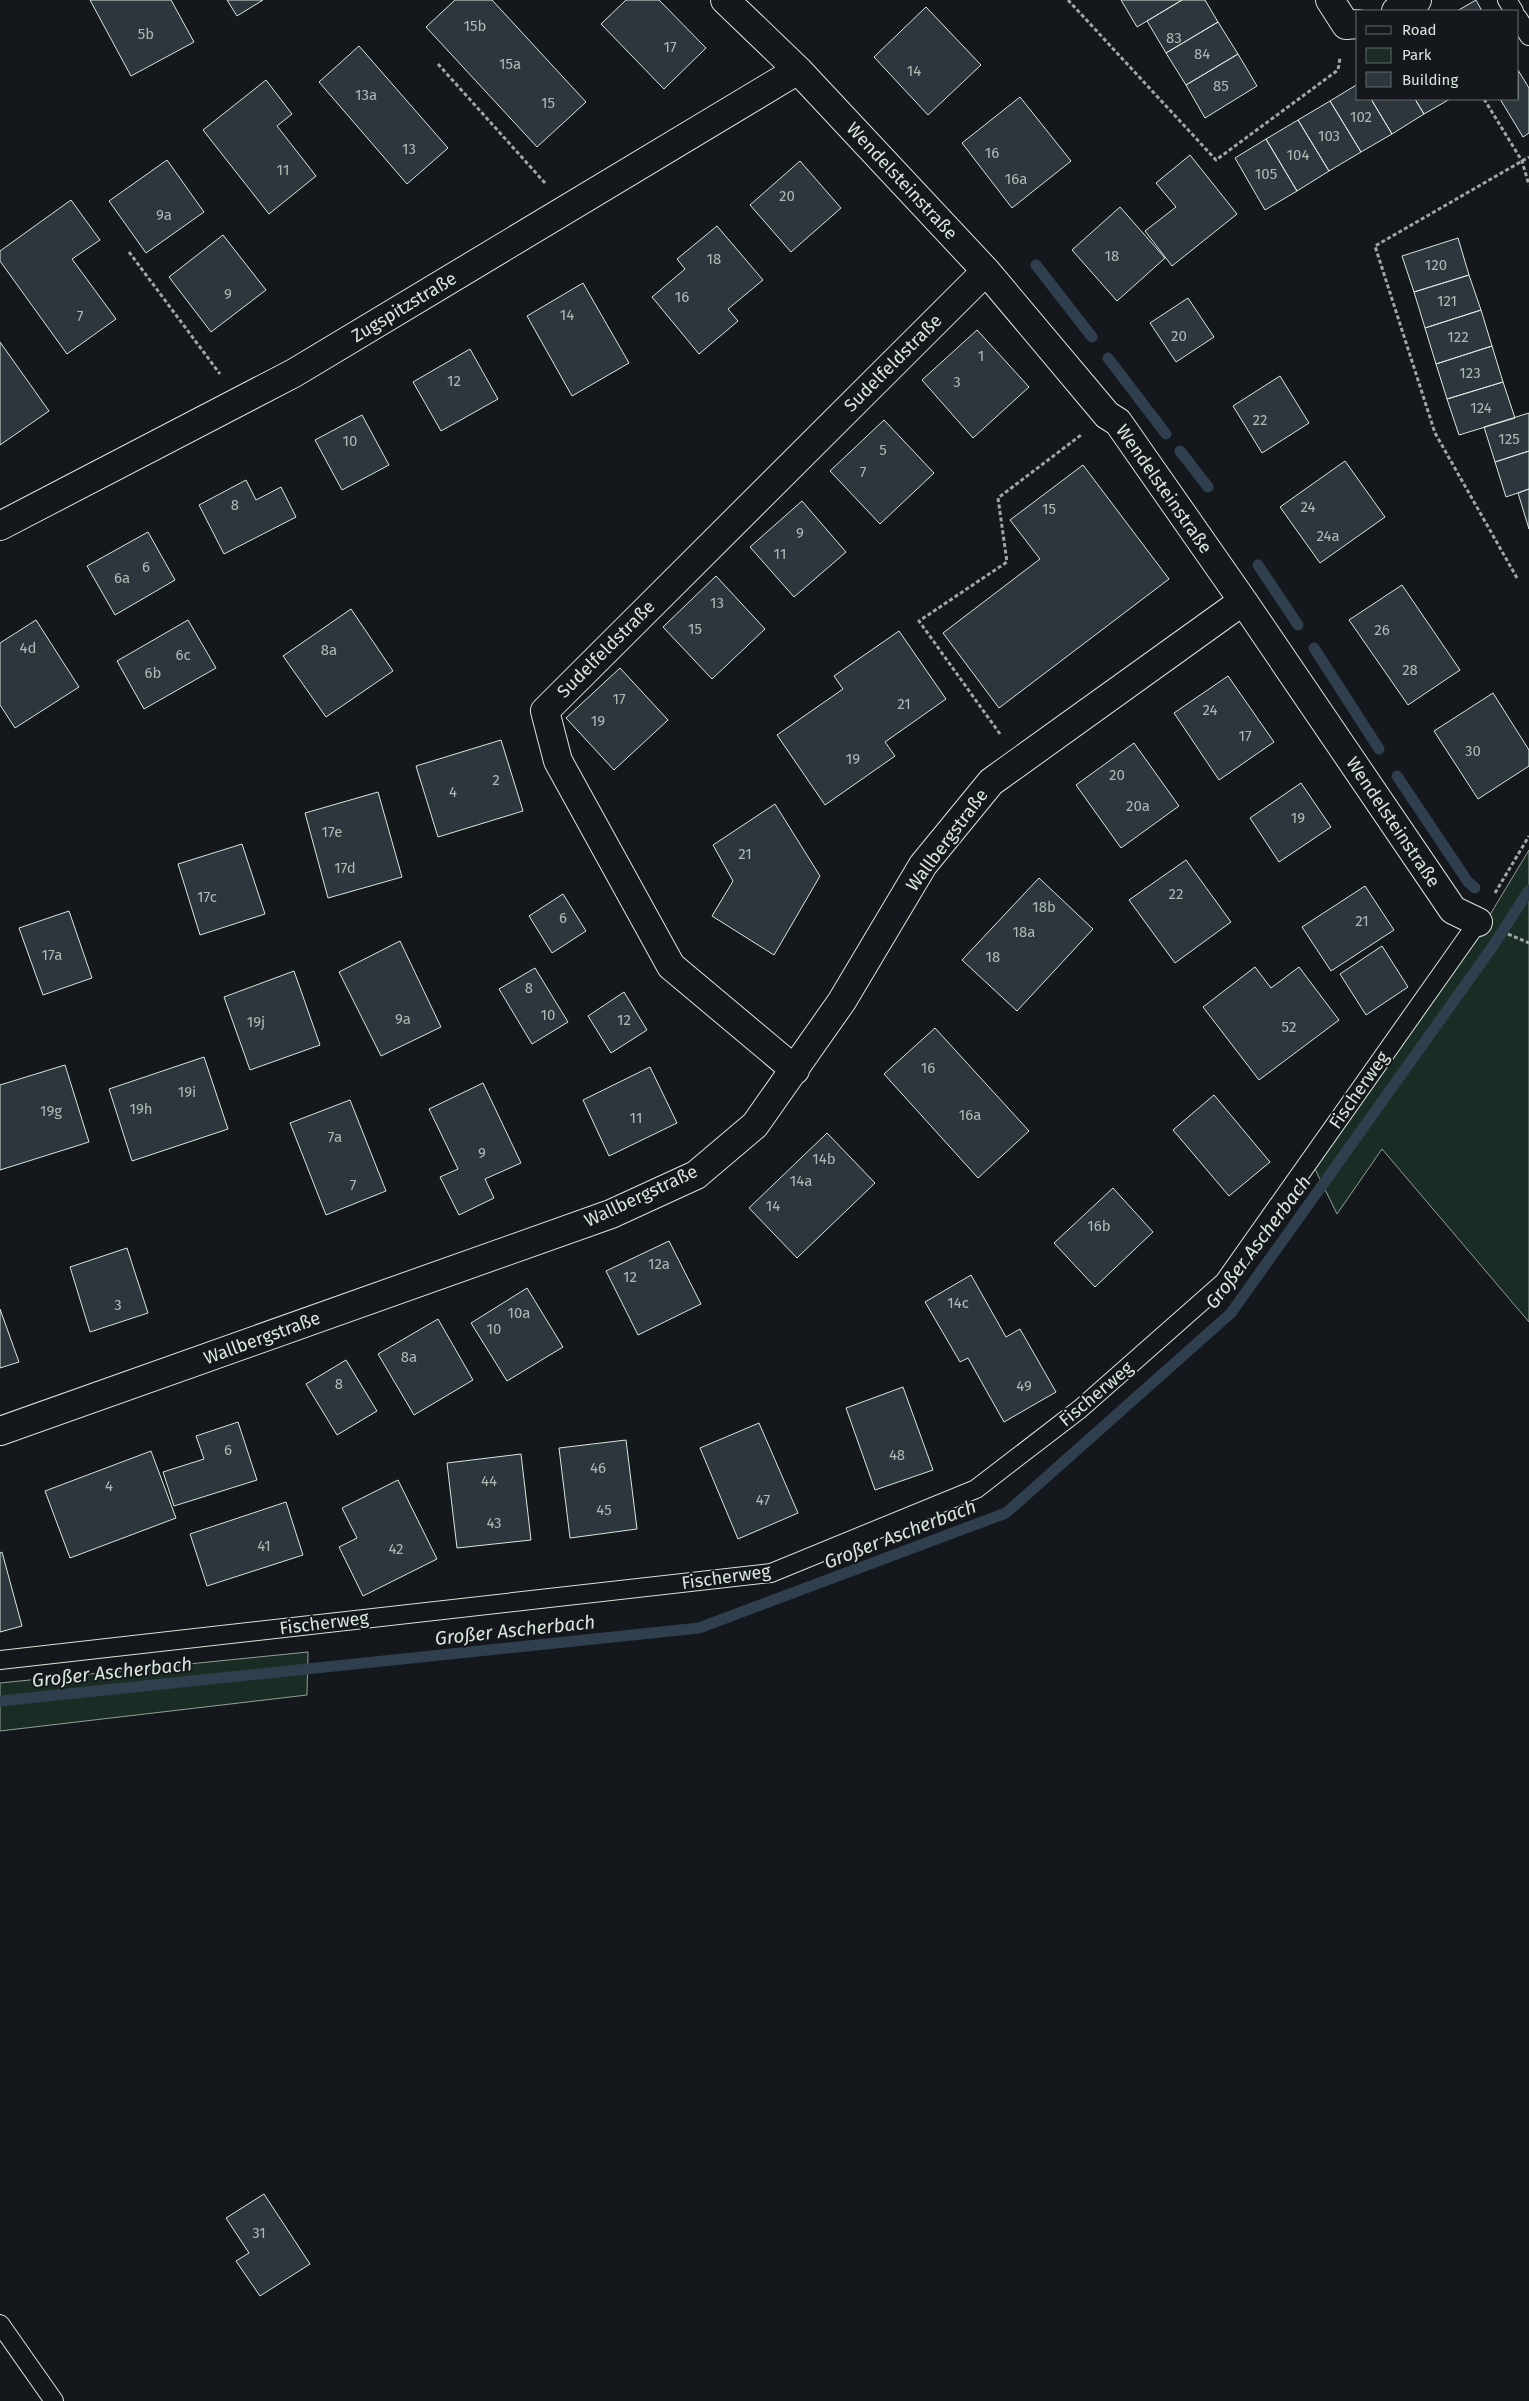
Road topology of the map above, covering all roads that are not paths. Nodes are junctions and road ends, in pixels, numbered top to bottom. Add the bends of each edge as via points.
1 (725, 0) edge
2 (1330, 0) edge
3 (1417, 0) edge
4 (1398, 10) edge
5 (1519, 20) edge
6 (1352, 24) edge
7 (1529, 36) edge
8 (798, 70) junction
9 (986, 271) junction
10 (0, 526) edge
11 (1243, 601) junction
12 (1478, 922) joint
13 (795, 1070) junction
14 (0, 1431) edge
15 (0, 1660) edge
16 (0, 2324) edge
17 (54, 2401) edge

1 - 8 street, Wendelsteinstraße
2 - 6 street
3 - 4 street
5 - 7 lane
8 - 9 street, Wendelsteinstraße
8 - 10 street, Zugspitzstraße via 294,373
9 - 11 street, Wendelsteinstraße via 1107,415 1118,422
9 - 13 street, Sudelfeldstraße via 545,711 558,761 671,966
11 - 12 street, Wendelsteinstraße via 1453,910
11 - 13 street, Wallbergstraße via 991,782 923,865 842,1000
12 - 15 lane, Fischerweg via 1224,1282 1080,1409 976,1489 771,1573
13 - 14 street, Wallbergstraße via 755,1125 696,1175 611,1214
16 - 17 lane

